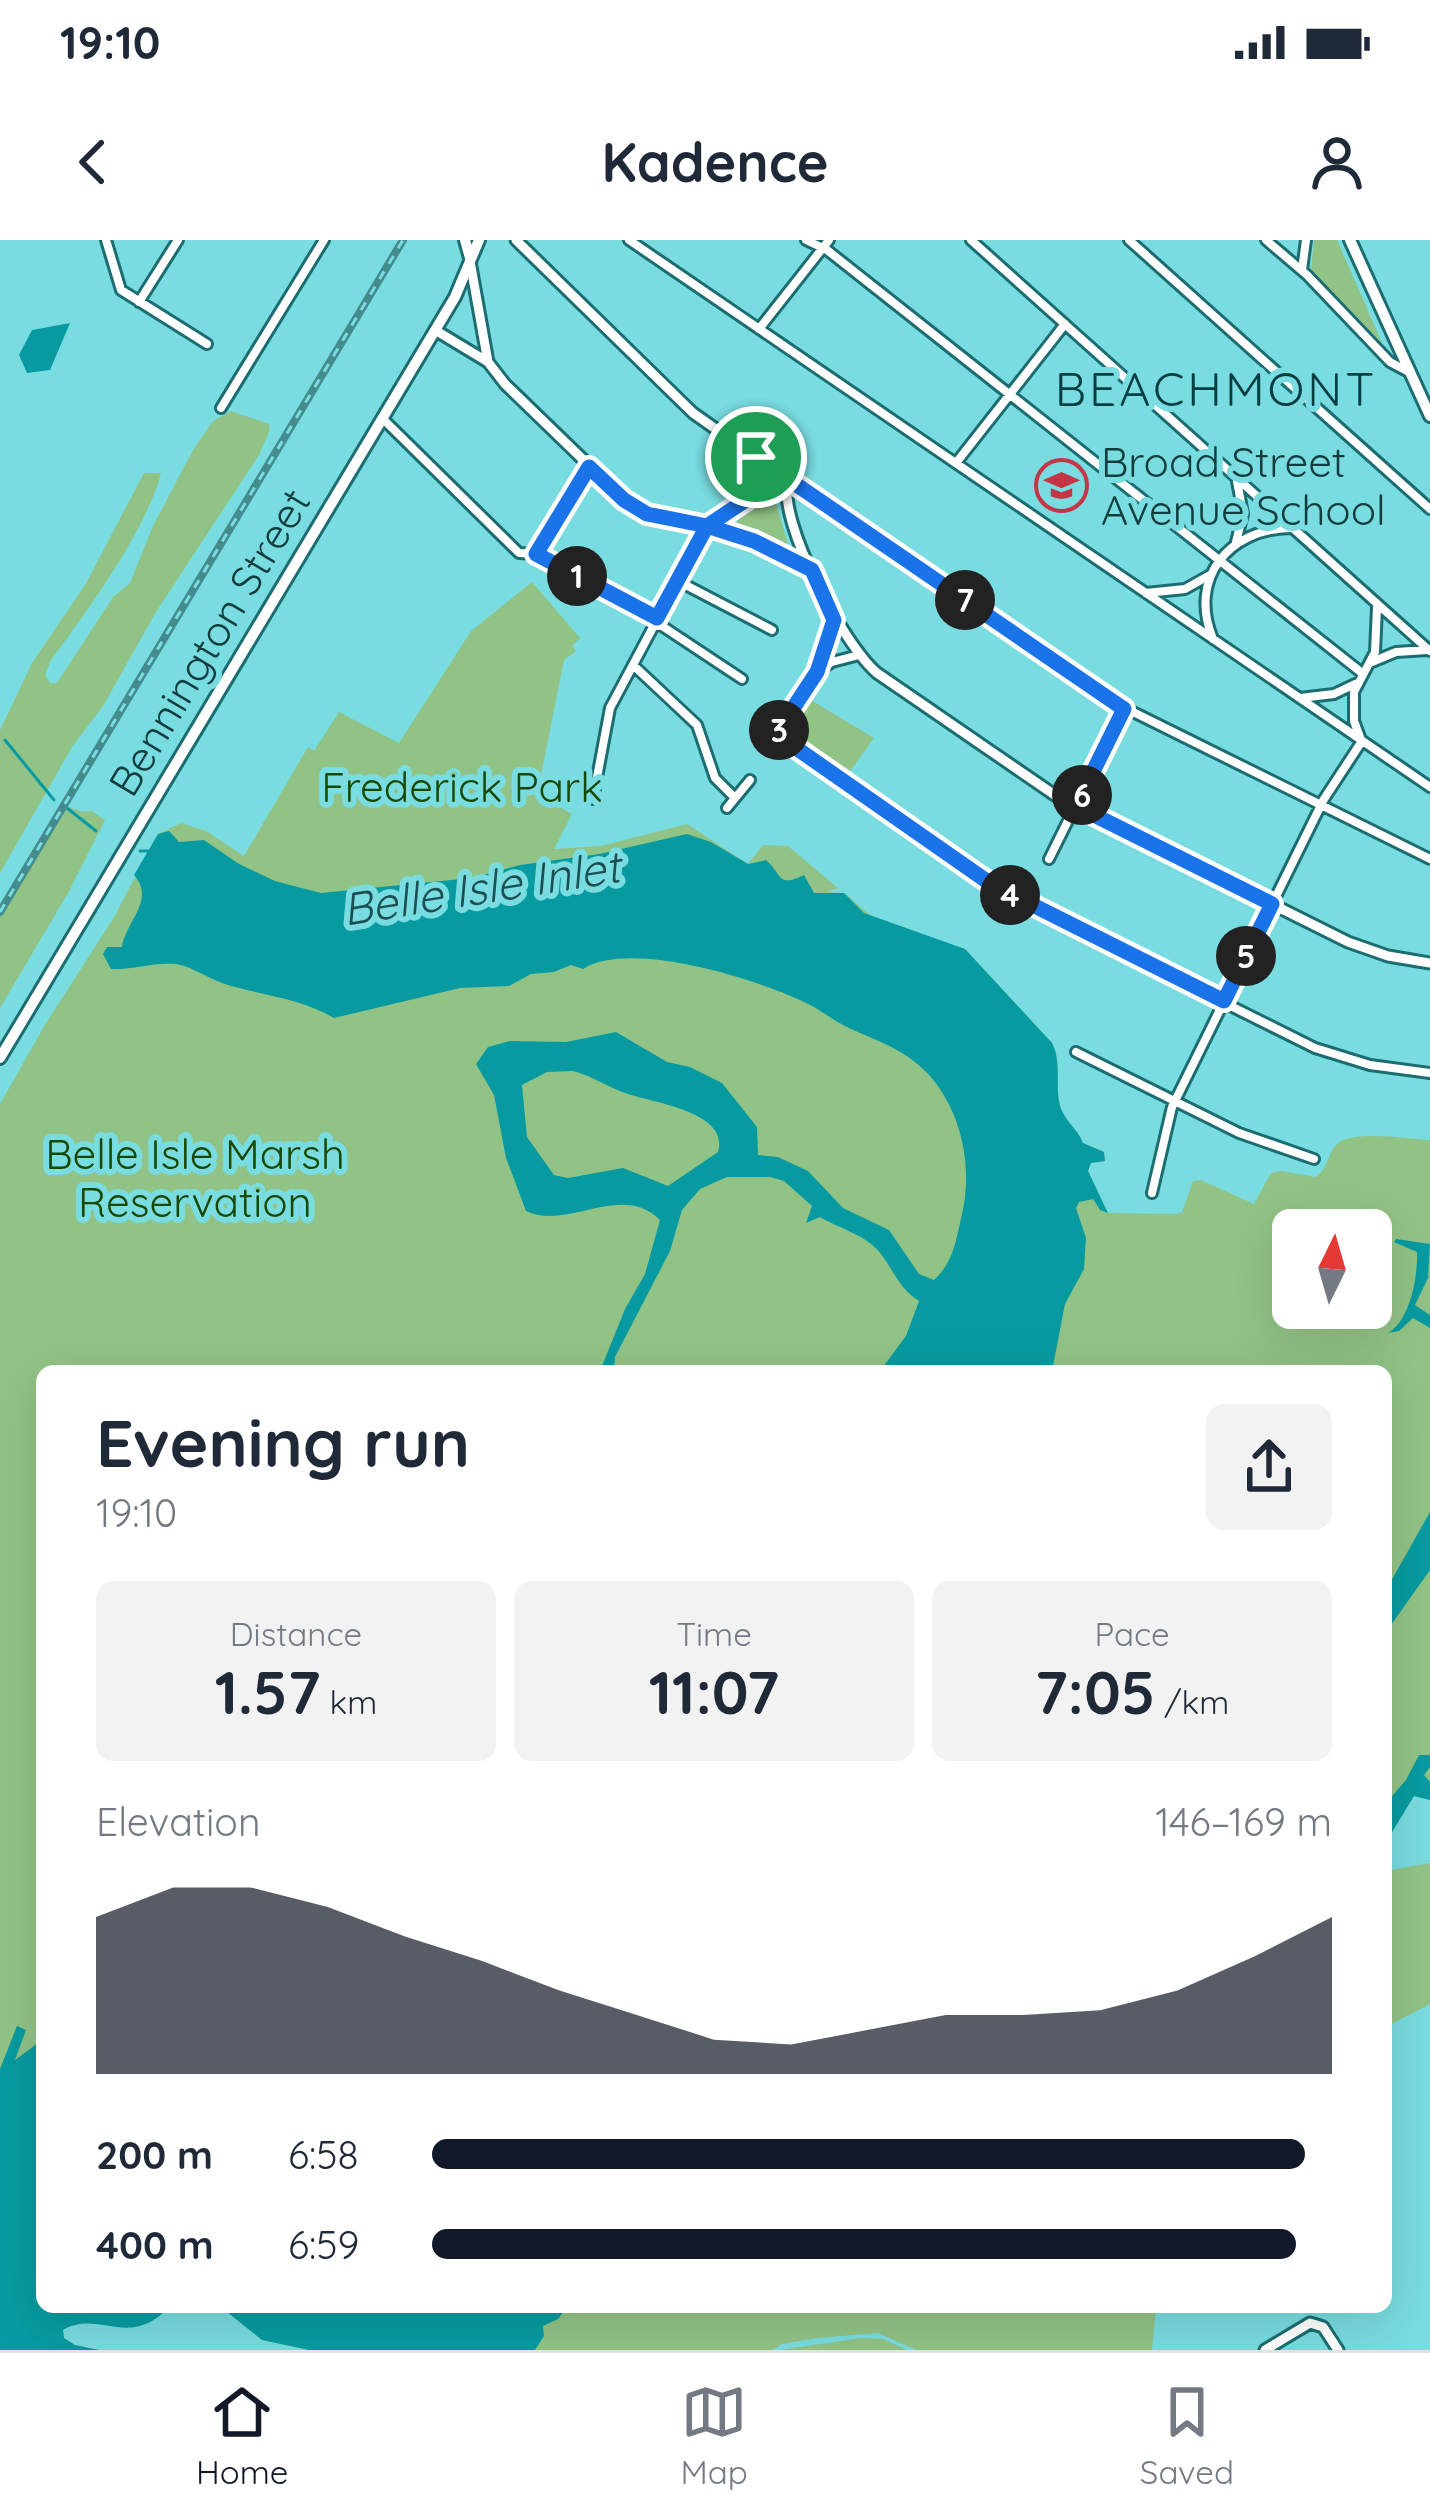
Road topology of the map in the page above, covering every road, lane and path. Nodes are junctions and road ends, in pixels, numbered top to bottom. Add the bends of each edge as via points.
1 (106, 240) edge
2 (178, 240) edge
3 (324, 240) edge
4 (465, 240) edge
5 (479, 240) edge
6 (516, 240) edge
7 (629, 240) edge
8 (806, 240) edge
9 (970, 240) edge
10 (1129, 240) edge
11 (1266, 240) edge
12 (1306, 240) edge
13 (1350, 240) edge
14 (826, 244) edge
15 (470, 258) junction
16 (1302, 272) junction
17 (139, 302) junction
18 (1065, 325) junction
19 (759, 329) junction
20 (435, 330) junction
21 (207, 344) dead end
22 (488, 362) junction
23 (1407, 371) junction
24 (1010, 394) junction
25 (221, 408) dead end
26 (1430, 416) edge
27 (382, 418) junction
28 (756, 457) junction
29 (956, 464) junction
30 (589, 467) junction
31 (1236, 478) junction
32 (788, 480) junction
33 (749, 498) junction
34 (1430, 508) edge
35 (707, 526) junction
36 (1292, 528) junction
37 (1236, 543) junction
38 (536, 554) junction
39 (1222, 560) junction
40 (812, 570) junction
41 (1211, 574) junction
42 (678, 580) junction
43 (1146, 593) junction
44 (1377, 604) junction
45 (657, 620) junction
46 (834, 620) junction
47 (772, 630) dead end
48 (1213, 639) junction
49 (1430, 651) edge
50 (859, 655) junction
51 (1371, 662) junction
52 (633, 665) junction
53 (817, 672) junction
54 (1362, 673) junction
55 (742, 679) dead end
56 (1355, 684) junction
57 (1299, 698) junction
58 (1124, 709) junction
59 (1362, 741) junction
60 (750, 780) dead end
61 (1430, 787) edge
62 (735, 798) junction
63 (593, 799) dead end
64 (1321, 805) junction
65 (1076, 806) junction
66 (727, 808) dead end
67 (1049, 859) dead end
68 (1430, 859) edge
69 (1272, 904) junction
70 (1430, 964) edge
71 (1224, 1001) junction
72 (1076, 1052) dead end
73 (0, 1058) edge
74 (1430, 1073) edge
75 (1174, 1102) junction
76 (1315, 1160) dead end
77 (1151, 1193) dead end
78 (1265, 2350) edge
79 (1338, 2350) edge

1 - 17 street via 121,290
2 - 17 street
3 - 25 street
4 - 15 main road
5 - 15 main road, Bennington Street
6 - 28 street via 687,408
7 - 19 street
8 - 14 street
9 - 18 street
10 - 34 street
11 - 16 street
12 - 16 street
13 - 23 main road
14 - 19 street
14 - 24 street
15 - 20 main road, Bennington Street
15 - 22 street
16 - 23 street
17 - 21 street
18 - 24 street
18 - 31 street
19 - 29 street
20 - 22 street
20 - 27 main road, Bennington Street
22 - 30 street
23 - 26 main road
24 - 29 street
24 - 39 street
27 - 38 street via 519,553
27 - 73 main road, Bennington Street
28 - 32 street
28 - 33 street
29 - 43 street
30 - 35 street via 639,510
30 - 38 street
31 - 36 street
31 - 37 street via 1243,514
32 - 33 street
32 - 40 street via 788,506
32 - 58 street
33 - 35 street
35 - 40 street
35 - 42 street
36 - 37 street
36 - 44 street
37 - 39 street
38 - 45 street
39 - 41 street
39 - 54 street
40 - 46 street
41 - 43 street via 1191,587
41 - 48 street via 1205,604
42 - 45 street
42 - 47 street
43 - 48 street
44 - 49 street
44 - 51 street
45 - 52 street
45 - 55 street
46 - 50 street
46 - 53 street
48 - 57 street
49 - 51 street
50 - 53 street
50 - 65 street
51 - 54 street
52 - 62 street via 697,725 717,782
52 - 63 street via 610,708
53 - 71 street via 776,734 991,884
54 - 56 street
56 - 57 street
56 - 59 street
57 - 59 street
58 - 64 street
58 - 65 street
59 - 61 street
59 - 64 street
60 - 62 street
62 - 66 street
64 - 68 street
64 - 69 street
65 - 67 street
65 - 69 street
69 - 70 street via 1368,950
69 - 71 street
71 - 74 street via 1333,1054
71 - 75 street
72 - 75 street
75 - 76 street
75 - 77 street
78 - 79 street via 1306,2323 1318,2324

